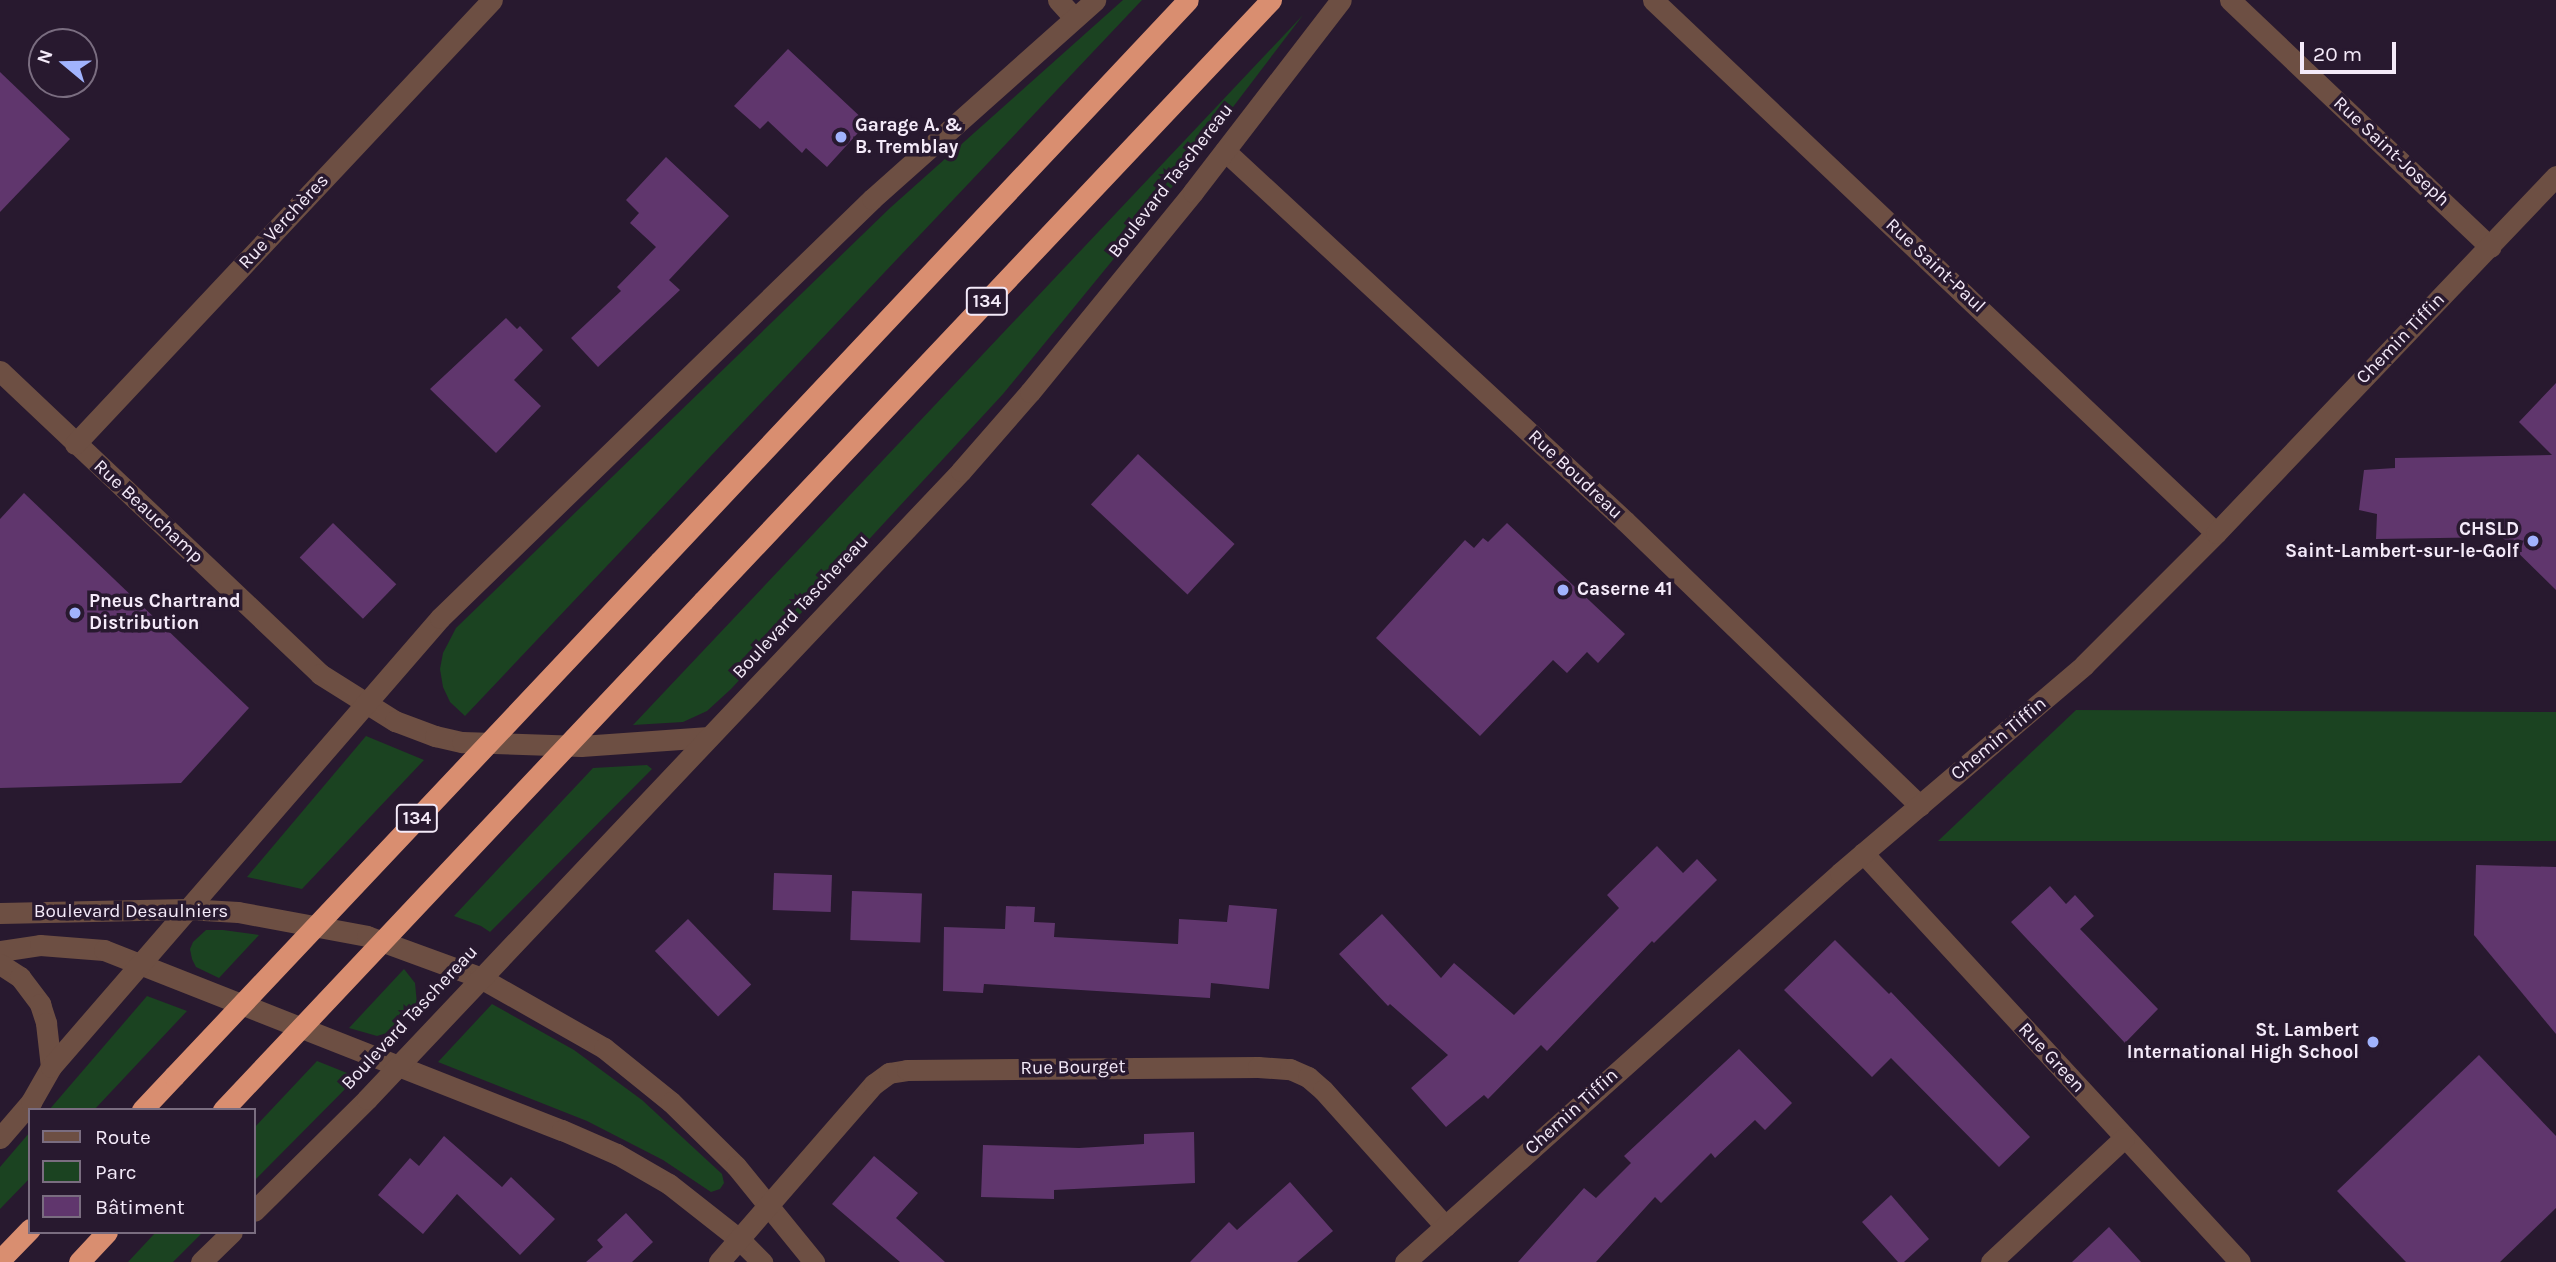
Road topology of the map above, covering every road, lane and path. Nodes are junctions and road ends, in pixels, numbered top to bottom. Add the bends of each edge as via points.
1 (492, 0) edge
2 (1058, 0) edge
3 (1095, 0) edge
4 (1188, 0) edge
5 (1271, 0) edge
6 (1341, 0) edge
7 (1653, 0) edge
8 (2230, 0) edge
9 (1074, 18) junction
10 (1225, 151) junction
11 (2556, 176) edge
12 (2490, 247) junction
13 (0, 371) edge
14 (75, 444) junction
15 (2216, 533) junction
16 (363, 703) junction
17 (709, 737) junction
18 (1920, 806) junction
19 (1863, 853) junction
20 (186, 909) junction
21 (0, 913) edge
22 (0, 951) edge
23 (0, 964) edge
24 (139, 964) junction
25 (479, 977) junction
26 (398, 1065) junction
27 (51, 1067) junction
28 (144, 1108) edge
29 (225, 1108) edge
30 (0, 1138) edge
31 (2124, 1138) junction
32 (768, 1205) junction
33 (256, 1209) edge
34 (1445, 1226) junction
35 (28, 1231) edge
36 (105, 1234) edge
37 (230, 1234) edge
38 (739, 1239) junction
39 (0, 1260) edge
40 (79, 1262) edge
41 (201, 1262) edge
42 (719, 1262) edge
43 (762, 1262) edge
44 (814, 1262) edge
45 (1405, 1262) edge
46 (1992, 1262) edge
47 (2240, 1262) edge

1 - 14 street, Rue Verchères
2 - 9 street
3 - 9 street
4 - 28 highway, 134, bridge
5 - 29 highway, 134, bridge
6 - 10 street, Boulevard Taschereau
7 - 15 street, Rue Saint-Paul
8 - 12 street, Rue Saint-Joseph
9 - 16 street via 787,279 475,583
10 - 17 street, Boulevard Taschereau via 996,432
10 - 18 street, Rue Boudreau via 1625,521
11 - 12 street, Chemin Tiffin
12 - 15 street, Chemin Tiffin
13 - 14 street, Rue Beauchamp
14 - 16 street, Rue Beauchamp via 320,674
15 - 18 street, Chemin Tiffin via 2073,675
16 - 17 street, Rue Beauchamp via 413,728 462,742 581,746
16 - 20 street
17 - 25 street, Boulevard Taschereau
18 - 19 street, Chemin Tiffin
19 - 31 street, Rue Green
19 - 34 street, Chemin Tiffin
20 - 21 street, Boulevard Desaulniers
20 - 24 street
20 - 25 street, Boulevard Desaulniers via 332,927 398,945
22 - 24 street, Boulevard Desaulniers via 25,945 77,946 104,950
23 - 27 street via 20,977 40,1004
24 - 26 street, Boulevard Desaulniers
24 - 27 street
25 - 26 street, Boulevard Taschereau
25 - 32 street, Boulevard Desaulniers via 621,1061 692,1120
26 - 33 street, Boulevard Taschereau
26 - 38 street, Boulevard Desaulniers via 617,1154 669,1184
27 - 30 street via 31,1102
31 - 46 street
31 - 47 street, Rue Green
32 - 34 street, Rue Bourget via 874,1084 898,1070 1275,1067 1316,1083
32 - 38 street, Rue Bourget
32 - 44 street, Boulevard Desaulniers
34 - 45 street, Chemin Tiffin
35 - 39 highway
36 - 40 highway
37 - 41 street
38 - 42 street, Rue Bourget
38 - 43 street, Boulevard Desaulniers

